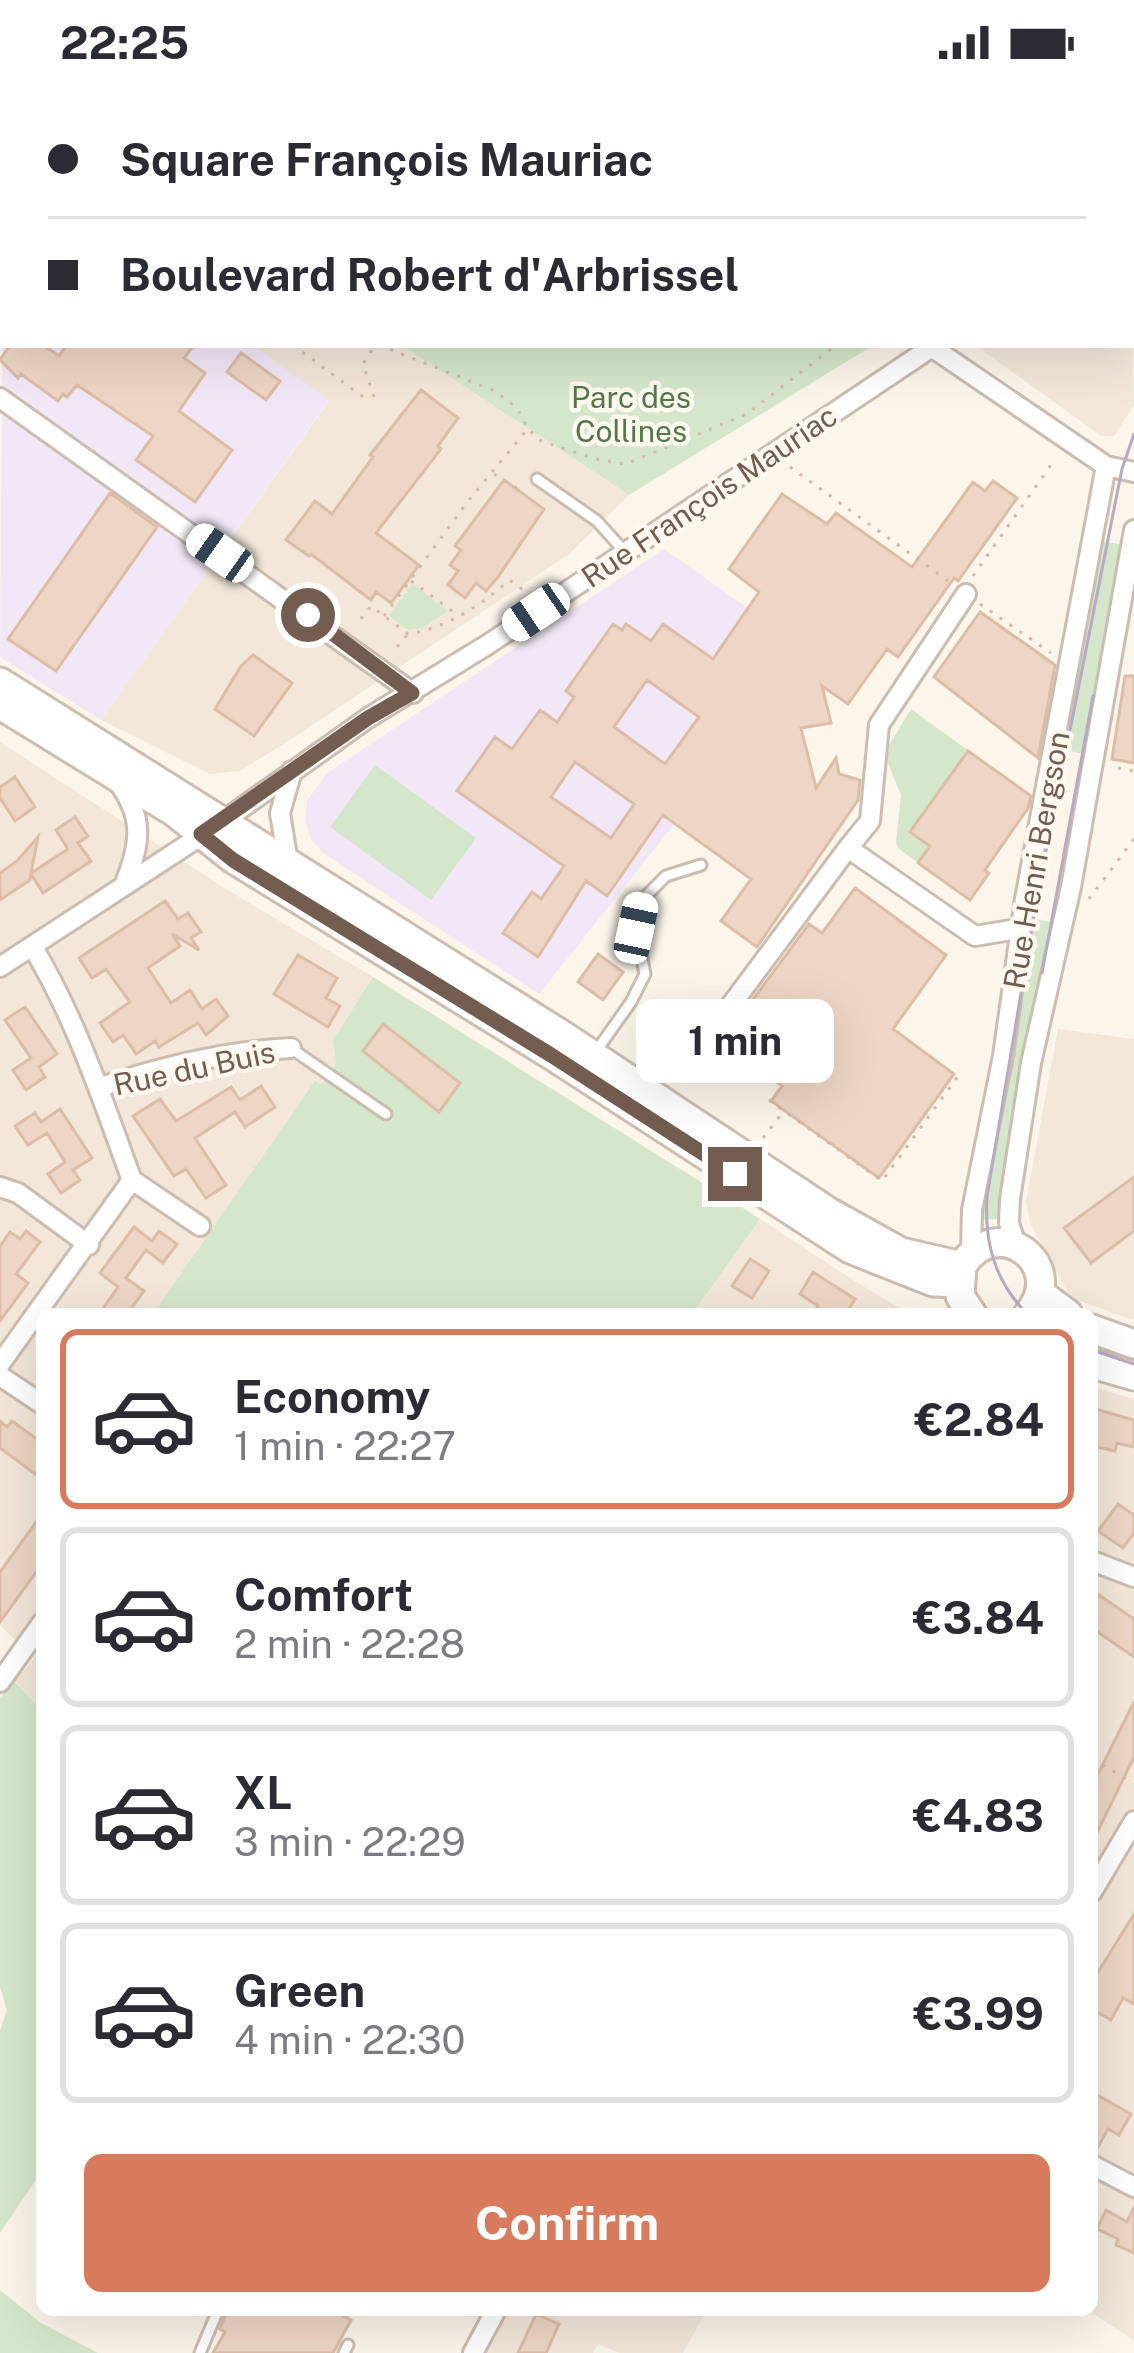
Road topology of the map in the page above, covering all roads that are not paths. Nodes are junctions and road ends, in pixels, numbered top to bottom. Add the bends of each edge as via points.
1 (931, 348) edge
2 (937, 348) edge
3 (0, 398) edge
4 (1106, 466) junction
5 (1134, 472) edge
6 (537, 479) road end
7 (1134, 530) edge
8 (624, 551) junction
9 (1130, 574) edge
10 (966, 595) road end
11 (0, 682) edge
12 (412, 693) junction
13 (0, 705) edge
14 (292, 771) junction
15 (112, 775) junction
16 (212, 828) junction
17 (848, 848) junction
18 (288, 863) junction
19 (701, 865) dead end
20 (125, 883) junction
21 (1011, 930) dead end
22 (32, 946) junction
23 (0, 967) edge
24 (714, 1028) dead end
25 (291, 1048) joint
26 (587, 1065) junction
27 (98, 1088) junction
28 (386, 1114) dead end
29 (132, 1180) junction
30 (0, 1186) edge
31 (200, 1226) dead end
32 (88, 1244) junction
33 (1016, 1246) junction
34 (964, 1268) junction
35 (1034, 1304) edge
36 (41, 1308) edge
37 (968, 1308) edge
38 (36, 1315) edge
39 (1098, 1331) edge
40 (1134, 1345) edge
41 (0, 1364) edge
42 (1098, 1366) edge
43 (0, 1376) edge
44 (1134, 1376) edge
45 (36, 1400) edge
46 (1098, 1563) edge
47 (1134, 1577) edge
48 (36, 1631) edge
49 (0, 1682) edge
50 (1134, 1820) edge
51 (1098, 1882) edge
52 (1098, 2168) edge
53 (1134, 2187) edge
54 (215, 2316) edge
55 (493, 2316) edge
56 (200, 2353) edge
57 (472, 2353) edge

1 - 8 street, Rue François Mauriac
2 - 4 street
3 - 12 street
4 - 5 street
4 - 34 street, Rue Henri Bergson
6 - 8 lane via 598,521
7 - 9 street, Rue Henri Bergson
8 - 12 street, Rue François Mauriac
9 - 33 street, Rue Henri Bergson via 1031,1063 1010,1199
10 - 17 street via 878,725 870,821
11 - 16 street
12 - 14 street, Rue François Mauriac
13 - 15 street
14 - 16 street, Rue François Mauriac
14 - 18 street via 280,814
15 - 16 street
15 - 20 street via 139,820
16 - 18 street
16 - 20 street, Rue François Mauriac
16 - 26 street via 233,860
17 - 21 street via 975,936
17 - 24 street
18 - 26 street
19 - 26 lane via 665,876 642,900 636,928 644,974
20 - 22 street, Rue François Mauriac
22 - 23 street, Rue François Mauriac
22 - 27 street, Rue du Buis
25 - 27 street, Rue du Buis via 256,1049
25 - 28 lane
26 - 34 street via 901,1252
26 - 34 street via 850,1249 933,1282
27 - 29 street, Rue du Buis
29 - 31 street
29 - 32 street
30 - 32 street
32 - 36 street
33 - 34 street via 988,1244
33 - 35 street via 1034,1261
34 - 37 street via 960,1296
38 - 41 street
39 - 40 street
42 - 44 street
43 - 45 street
46 - 47 street
48 - 49 street
50 - 51 street
52 - 53 street
54 - 56 lane
55 - 57 street

